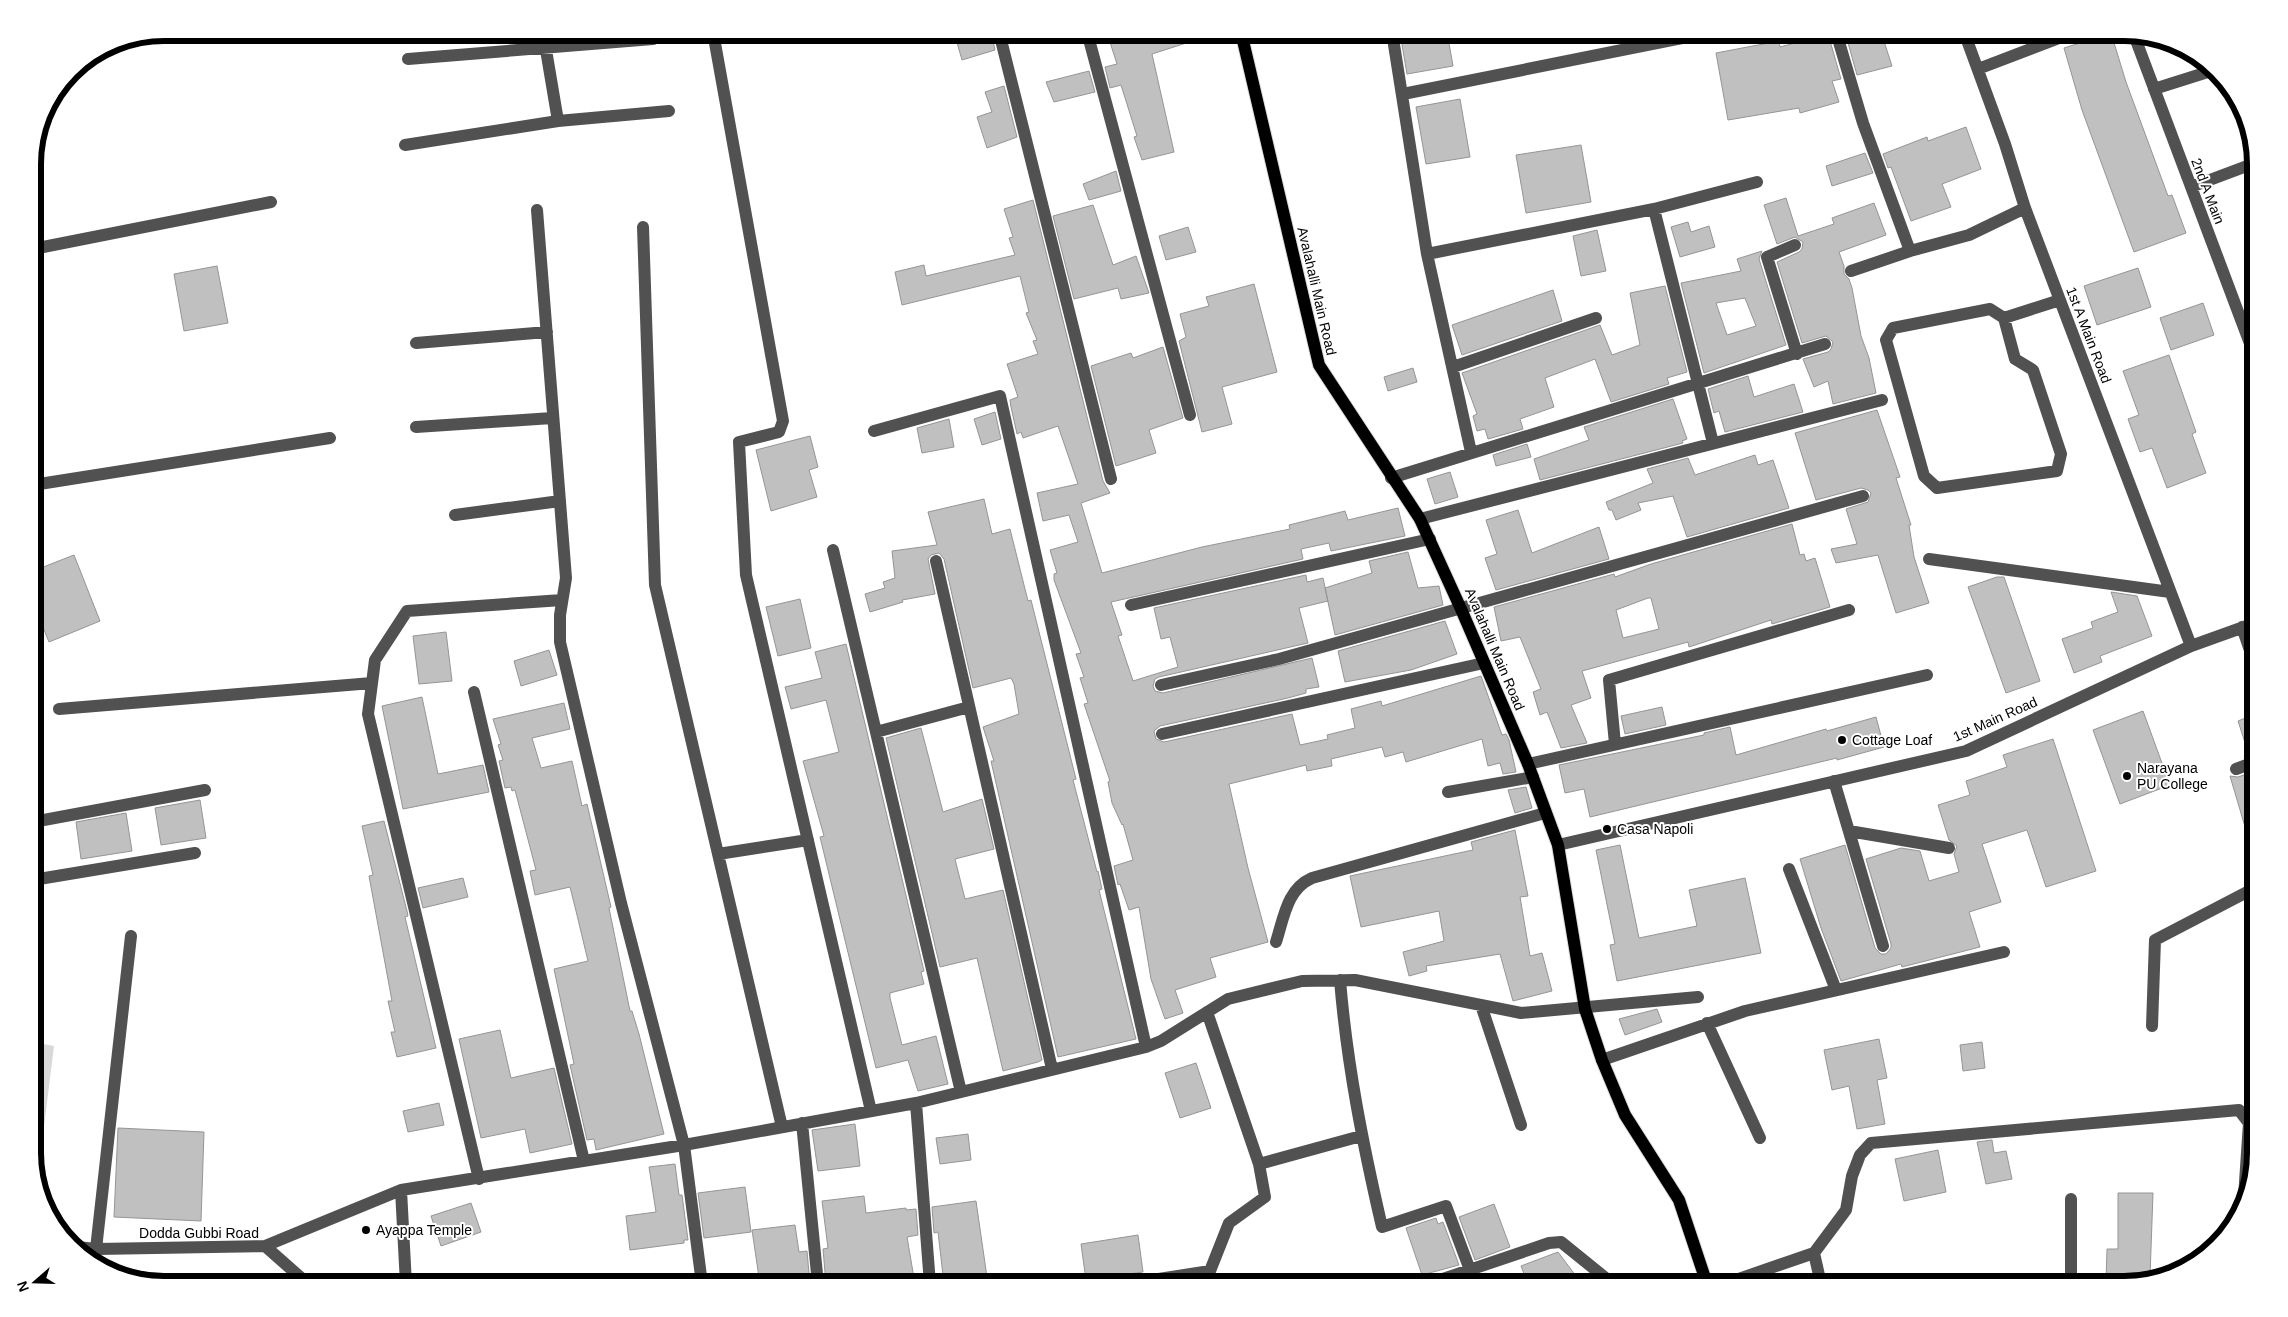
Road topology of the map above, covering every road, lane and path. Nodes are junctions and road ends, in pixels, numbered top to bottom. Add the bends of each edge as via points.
1 (544, 41) edge
2 (622, 41) edge
3 (715, 41) edge
4 (1001, 41) edge
5 (1089, 41) edge
6 (1243, 41) edge
7 (1394, 41) edge
8 (1667, 41) edge
9 (1839, 41) edge
10 (1967, 41) edge
11 (2052, 41) edge
12 (2137, 42) edge
13 (545, 46) junction
14 (408, 59) dead end
15 (1978, 70) junction
16 (2205, 73) edge
17 (2154, 89) junction
18 (1403, 94) junction
19 (669, 111) dead end
20 (558, 121) junction
21 (405, 145) dead end
22 (2246, 166) edge
23 (1757, 182) dead end
24 (2191, 187) junction
25 (271, 202) dead end
26 (2025, 208) junction
27 (1654, 209) junction
28 (537, 210) dead end
29 (644, 227) dead end
30 (1795, 245) dead end
31 (42, 247) edge
32 (1910, 251) junction
33 (1427, 254) junction
34 (1851, 271) dead end
35 (2060, 300) junction
36 (1596, 318) dead end
37 (2004, 318) junction
38 (2246, 321) edge
39 (2242, 323) junction
40 (547, 332) junction
41 (2246, 334) edge
42 (416, 343) dead end
43 (1825, 344) dead end
44 (1797, 354) junction
45 (1453, 368) junction
46 (1698, 383) junction
47 (1882, 400) dead end
48 (1190, 415) dead end
49 (552, 418) junction
50 (416, 427) dead end
51 (874, 430) dead end
52 (330, 438) dead end
53 (1713, 442) junction
54 (1471, 452) junction
55 (1392, 478) junction
56 (1111, 479) dead end
57 (42, 484) edge
58 (1863, 496) dead end
59 (560, 501) junction
60 (455, 515) dead end
61 (1420, 519) junction
62 (1430, 539) junction
63 (833, 550) dead end
64 (1929, 559) dead end
65 (936, 561) dead end
66 (2170, 592) junction
67 (562, 600) junction
68 (1131, 605) dead end
69 (1461, 609) junction
70 (1849, 610) dead end
71 (2246, 626) edge
72 (2242, 628) junction
73 (2246, 641) edge
74 (2191, 646) junction
75 (1484, 663) junction
76 (1927, 675) dead end
77 (372, 683) junction
78 (1162, 685) dead end
79 (474, 692) dead end
80 (969, 707) junction
81 (59, 709) dead end
82 (876, 732) junction
83 (1162, 734) dead end
84 (1615, 744) junction
85 (1528, 764) junction
86 (2247, 766) edge
87 (2236, 770) dead end
88 (1533, 777) junction
89 (1834, 781) junction
90 (205, 790) dead end
91 (1448, 792) dead end
92 (1545, 813) junction
93 (42, 820) edge
94 (1849, 831) junction
95 (808, 840) junction
96 (1558, 845) junction
97 (1949, 848) dead end
98 (195, 854) dead end
99 (718, 854) junction
100 (1789, 869) dead end
101 (42, 879) edge
102 (2247, 892) edge
103 (131, 936) dead end
104 (1276, 942) dead end
105 (1883, 946) dead end
106 (2004, 952) dead end
107 (1340, 980) junction
108 (1836, 990) junction
109 (1698, 997) dead end
110 (1480, 1005) junction
111 (1585, 1009) junction
112 (1207, 1012) junction
113 (1707, 1023) junction
114 (2152, 1026) dead end
115 (1146, 1047) junction
116 (1602, 1060) junction
117 (1052, 1069) junction
118 (961, 1092) junction
119 (916, 1104) junction
120 (871, 1111) junction
121 (2247, 1120) edge
122 (802, 1123) junction
123 (1521, 1124) dead end
124 (782, 1127) junction
125 (1360, 1136) junction
126 (1760, 1138) dead end
127 (684, 1146) junction
128 (2247, 1152) edge
129 (584, 1161) junction
130 (1259, 1164) junction
131 (2246, 1169) edge
132 (479, 1179) junction
133 (401, 1190) junction
134 (2070, 1200) dead end
135 (265, 1246) junction
136 (87, 1248) edge
137 (96, 1249) junction
138 (1814, 1253) junction
139 (1470, 1270) junction
140 (299, 1276) edge
141 (406, 1276) edge
142 (701, 1276) edge
143 (817, 1276) edge
144 (929, 1276) edge
145 (1178, 1276) edge
146 (1452, 1276) edge
147 (1603, 1276) edge
148 (1704, 1276) edge
149 (1747, 1276) edge
150 (1819, 1276) edge
151 (2071, 1276) edge

1 - 13 street
2 - 13 street
3 - 95 street via 783,422 780,432 739,442 746,575
4 - 56 street
5 - 48 street
6 - 55 main road, Avalahalli Main Road via 1320,365
7 - 18 street
8 - 18 street
9 - 32 street via 1863,122
10 - 15 street, 1st A Main Road
11 - 15 street
12 - 17 street, 2nd A Main
13 - 14 street
13 - 20 street
15 - 26 street, 1st A Main Road
16 - 17 street
17 - 24 street, 2nd A Main
18 - 33 street
19 - 20 street
20 - 21 street
22 - 24 street
23 - 27 street
24 - 39 street, 2nd A Main
25 - 31 street
26 - 32 street via 1969,235
26 - 35 street, 1st A Main Road
27 - 33 street
27 - 46 street
28 - 40 street
29 - 99 street via 655,585
30 - 44 street via 1767,257
32 - 34 street
33 - 45 street
35 - 37 street
35 - 66 street, 1st A Main Road
36 - 45 street
37 - 37 street via 1990,309 1893,328 1886,340 1924,476 1937,488 2057,472 2061,454 2033,370 2015,359
38 - 39 street
39 - 41 street, 2nd A Main
40 - 42 street
40 - 49 street
43 - 44 street
44 - 46 street
45 - 54 street
46 - 53 street
46 - 54 street
47 - 53 street
49 - 50 street
49 - 59 street
51 - 115 street via 1000,396
52 - 57 street
53 - 61 street
54 - 55 street
55 - 61 main road, Avalahalli Main Road
58 - 69 street
59 - 60 street
59 - 67 street via 566,578
61 - 62 main road, Avalahalli Main Road
62 - 68 street
62 - 69 main road, Avalahalli Main Road
63 - 82 street
64 - 66 street
65 - 80 street
66 - 74 street, 1st A Main Road
67 - 77 street via 408,611 375,660
67 - 127 street via 560,642 621,903
69 - 75 main road, Avalahalli Main Road
69 - 78 street via 1279,659
70 - 84 street via 1609,680
71 - 72 street, 1st Main Road
72 - 73 street
72 - 74 street, 1st Main Road
74 - 89 street, 1st Main Road via 1966,751
75 - 83 street
75 - 85 main road, Avalahalli Main Road
76 - 84 street
77 - 81 street
77 - 132 street via 368,714
79 - 129 street
80 - 82 street
80 - 117 street
82 - 118 street
84 - 85 street
85 - 88 main road, Avalahalli Main Road
86 - 87 street
88 - 91 street
88 - 92 main road, Avalahalli Main Road
89 - 94 street
89 - 96 street, 1st Main Road
90 - 93 street
92 - 96 main road, Avalahalli Main Road
92 - 104 street via 1299,884 1289,899
94 - 97 street
94 - 105 street
95 - 99 street
95 - 120 street
96 - 111 main road, Avalahalli Main Road
98 - 101 street
99 - 124 street
100 - 108 street
102 - 114 street via 2155,940
103 - 137 street
106 - 108 street
107 - 110 street via 1355,980
107 - 112 street via 1302,981 1238,996
107 - 125 street
108 - 113 street
109 - 111 street
110 - 111 street via 1522,1013
110 - 123 street
111 - 116 main road, Avalahalli Main Road
112 - 115 street
112 - 130 street
113 - 116 street
113 - 126 street
115 - 117 street
116 - 148 main road, Avalahalli Main Road via 1626,1115 1679,1200
117 - 118 street
118 - 119 street
119 - 120 street
119 - 144 street
120 - 122 street
121 - 138 street via 2239,1110 1871,1143 1860,1155 1852,1176 1846,1210
122 - 124 street
122 - 143 street
124 - 127 street
125 - 130 street
125 - 139 street via 1382,1227 1446,1206
127 - 129 street
127 - 142 street
128 - 131 street
129 - 132 street
130 - 145 street via 1265,1197 1229,1223 1210,1271
132 - 133 street
133 - 135 street
133 - 141 street
134 - 151 street
135 - 137 street, Dodda Gubbi Road
135 - 140 street, Dodda Gubbi Road
136 - 137 street, Dodda Gubbi Road
138 - 149 street
138 - 150 street
139 - 146 street
139 - 147 street via 1549,1243 1562,1242

